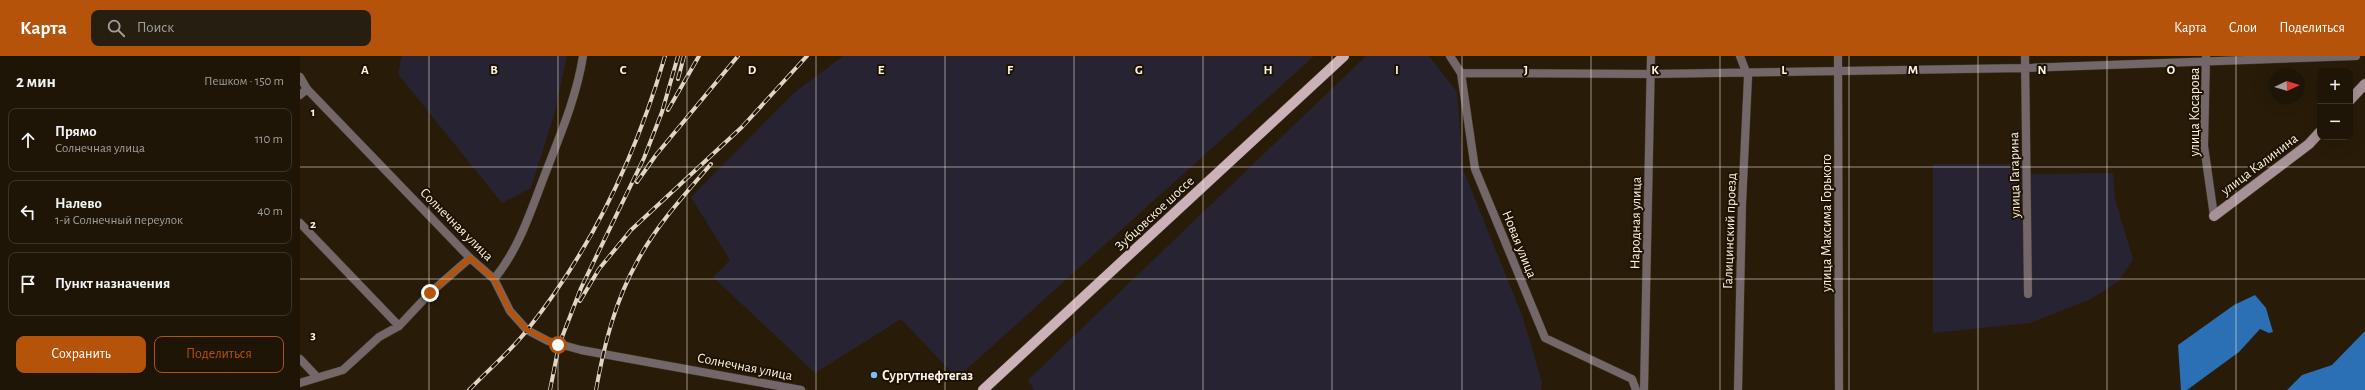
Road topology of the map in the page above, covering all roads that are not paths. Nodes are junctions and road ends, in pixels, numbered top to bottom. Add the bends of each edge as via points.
1 (583, 56) edge
2 (1344, 56) edge
3 (1450, 56) edge
4 (1651, 56) edge
5 (1740, 56) edge
6 (1838, 56) edge
7 (2025, 56) edge
8 (2356, 56) edge
9 (2206, 59) edge
10 (2025, 68) junction
11 (1838, 70) junction
12 (1461, 73) junction
13 (1746, 73) junction
14 (1651, 74) junction
15 (300, 77) edge
16 (2365, 84) edge
17 (307, 89) junction
18 (300, 95) edge
19 (2353, 97) edge
20 (2317, 135) edge
21 (2214, 216) joint
22 (300, 222) edge
23 (470, 258) junction
24 (494, 279) junction
25 (2028, 294) dead end
26 (399, 326) junction
27 (300, 359) edge
28 (317, 377) junction
29 (300, 383) edge
30 (801, 390) edge
31 (983, 390) edge
32 (1636, 390) edge
33 (1644, 390) edge
34 (1738, 390) edge
35 (1839, 390) edge

1 - 24 street via 562,129 535,200 513,252
2 - 31 main road, Зубцовское шоссе
3 - 12 street, Новая улица
4 - 14 street, Народная улица
5 - 13 street
6 - 11 street, улица Максима Горького
7 - 10 street, улица Гагарина
8 - 9 street
9 - 10 street
9 - 21 street, улица Косарова via 2204,146
10 - 11 street
10 - 25 street, улица Гагарина
11 - 13 street
11 - 35 street, улица Максима Горького
12 - 14 street
12 - 32 street, Новая улица via 1475,169 1545,338 1632,379
13 - 14 street
13 - 34 street, Галицинский проезд
14 - 33 street, Народная улица
15 - 17 street, Солнечная улица
16 - 19 street
17 - 18 street
17 - 23 street, Солнечная улица
20 - 21 street, улица Калинина
22 - 26 street
23 - 24 street, Солнечная улица
23 - 26 street via 430,293
24 - 30 street, Солнечная улица via 510,311 527,330 548,342
26 - 28 street via 379,337 343,370
27 - 28 street
28 - 29 street

